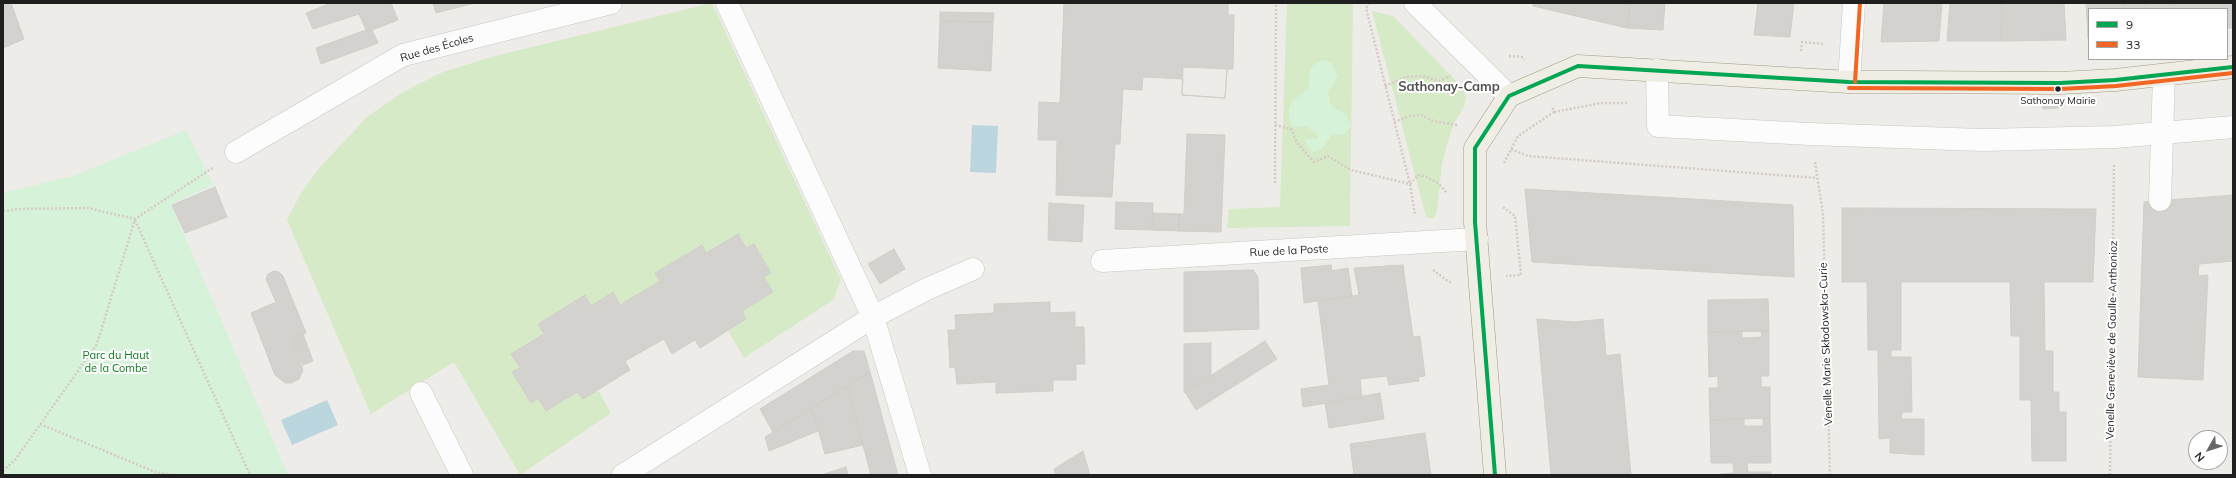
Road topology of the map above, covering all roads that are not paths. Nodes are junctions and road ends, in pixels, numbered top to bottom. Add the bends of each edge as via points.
1 (611, 3) edge
2 (727, 3) edge
3 (1415, 3) edge
4 (1854, 3) edge
5 (2233, 67) edge
6 (1657, 70) junction
7 (2164, 75) junction
8 (1850, 82) junction
9 (1509, 96) junction
10 (2233, 127) edge
11 (2162, 134) junction
12 (236, 152) road end
13 (2160, 200) dead end
14 (1477, 239) junction
15 (1102, 261) dead end
16 (973, 269) dead end
17 (873, 317) junction
18 (421, 393) dead end
19 (462, 475) edge
20 (623, 475) edge
21 (920, 475) edge
22 (1496, 475) edge

1 - 12 street, Rue des Écoles via 403,55
2 - 17 street
3 - 9 street
4 - 8 street
5 - 7 main road
6 - 8 main road
6 - 9 main road via 1578,66
6 - 11 street via 1658,126 1982,140
7 - 8 main road via 2060,83
7 - 11 street
9 - 14 main road via 1475,148
10 - 11 street
11 - 13 street
14 - 15 street, Rue de la Poste
14 - 22 main road
16 - 17 street
17 - 20 street
17 - 21 street
18 - 19 street

